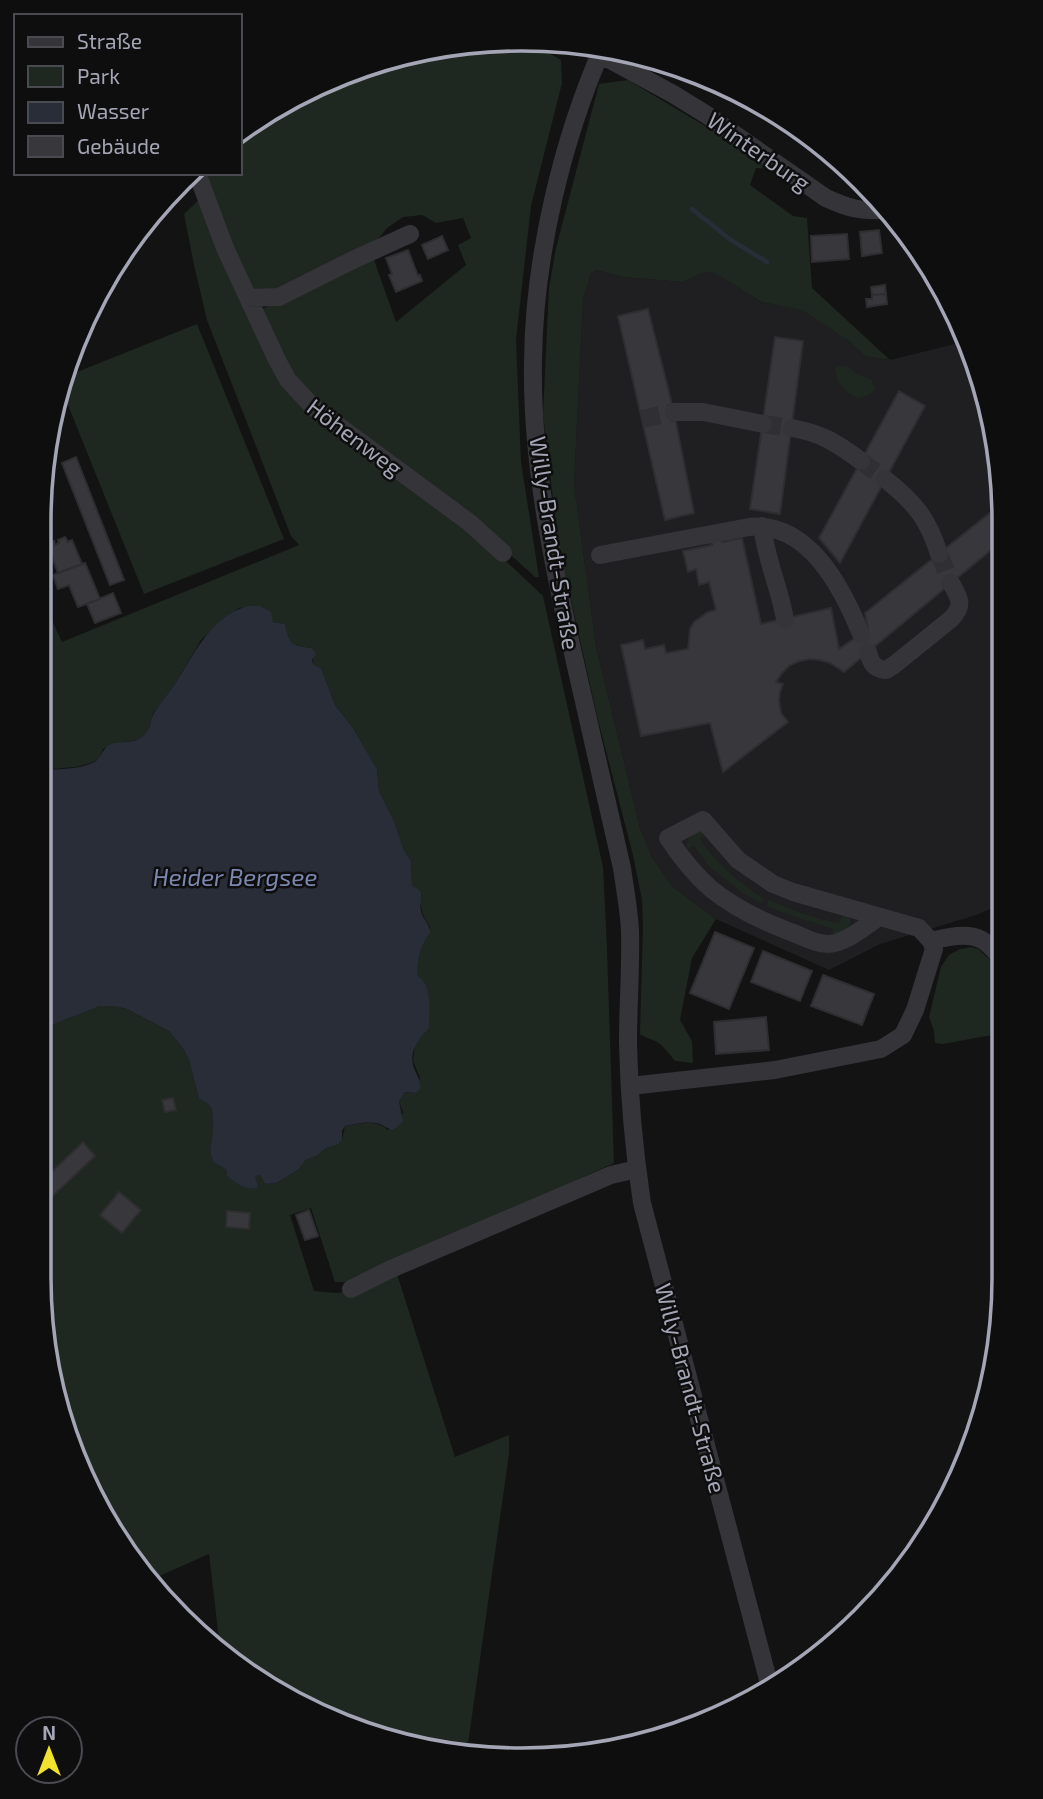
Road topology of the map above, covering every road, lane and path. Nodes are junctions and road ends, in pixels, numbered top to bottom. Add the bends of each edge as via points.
1 (599, 58) edge
2 (618, 61) edge
3 (199, 179) edge
4 (875, 210) edge
5 (410, 234) dead end
6 (248, 298) junction
7 (674, 412) tunnel mouth
8 (763, 424) tunnel mouth
9 (792, 428) tunnel mouth
10 (861, 461) tunnel mouth
11 (885, 479) tunnel mouth
12 (762, 526) junction
13 (503, 553) dead end
14 (939, 554) tunnel mouth
15 (600, 555) dead end
16 (951, 583) tunnel mouth
17 (785, 619) dead end
18 (861, 634) dead end
19 (868, 652) dead end
20 (879, 917) junction
21 (931, 941) junction
22 (992, 949) edge
23 (630, 1086) junction
24 (637, 1169) junction
25 (351, 1289) dead end
26 (768, 1678) edge

1 - 23 street, Willy-Brandt-Straße via 568,144 547,231 533,361 543,498 556,583 628,902
2 - 4 street, Winterburg via 707,115 826,198 862,211
3 - 6 street, Höhenweg
5 - 6 street via 279,298
6 - 13 street, Höhenweg via 277,360 313,407 470,523
7 - 8 street via 703,412
9 - 10 street via 821,435
11 - 14 street via 907,496 923,517
12 - 15 street
12 - 17 street
12 - 18 street via 788,534 826,568
16 - 19 street via 960,604 951,619 886,670 875,667
20 - 20 street via 836,943 820,943 743,911 710,888 668,838 703,820 738,860 773,884
20 - 21 street via 919,928
21 - 22 street via 971,936
21 - 23 street via 934,949 915,1010 903,1035 881,1049 729,1076
23 - 24 street, Willy-Brandt-Straße
24 - 25 street via 611,1175
24 - 26 street, Willy-Brandt-Straße via 642,1203

